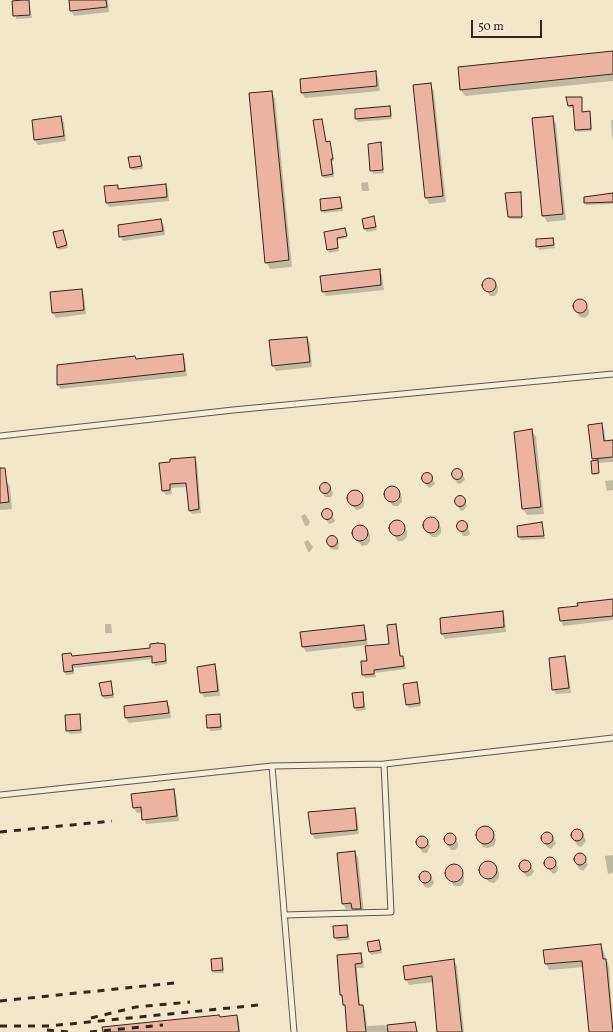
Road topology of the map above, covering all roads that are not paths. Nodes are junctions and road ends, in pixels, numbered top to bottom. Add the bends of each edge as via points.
1 (613, 374) edge
2 (0, 436) edge
3 (613, 738) edge
4 (384, 764) junction
5 (272, 766) junction
6 (0, 795) edge
7 (284, 915) junction
8 (294, 1032) edge

1 - 2 lane
3 - 4 lane
4 - 5 lane
4 - 7 lane via 391,912
5 - 6 lane
5 - 7 lane
7 - 8 lane

